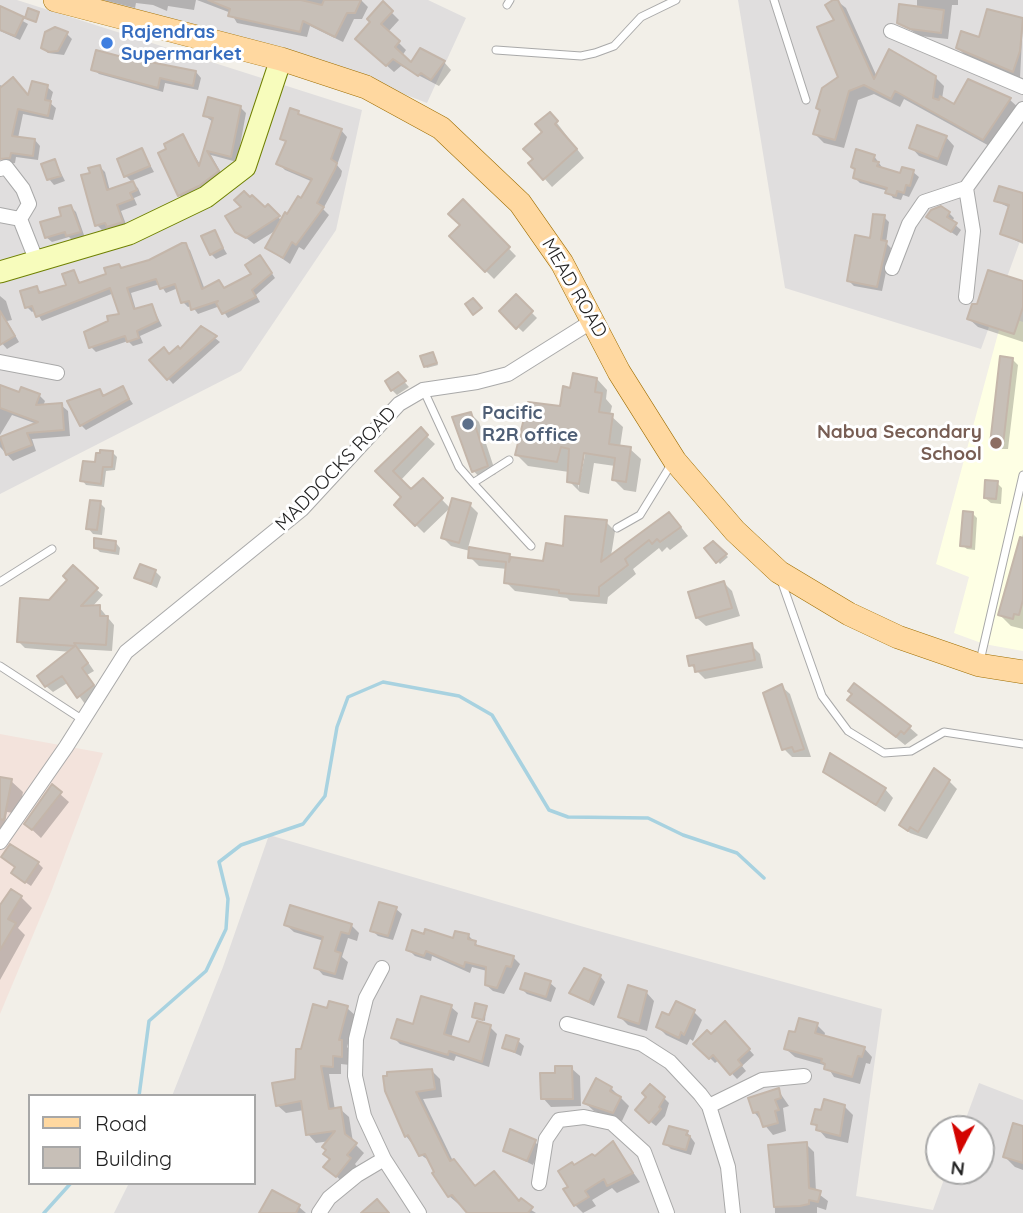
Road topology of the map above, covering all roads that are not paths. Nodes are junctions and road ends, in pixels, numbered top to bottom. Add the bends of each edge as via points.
1 (55, 0) edge
2 (676, 0) edge
3 (774, 0) edge
4 (891, 31) dead end
5 (496, 50) dead end
6 (281, 59) junction
7 (1023, 87) edge
8 (806, 100) dead end
9 (1023, 109) edge
10 (0, 169) edge
11 (966, 188) junction
12 (0, 215) edge
13 (20, 219) junction
14 (37, 262) junction
15 (892, 268) dead end
16 (0, 272) edge
17 (966, 297) dead end
18 (594, 320) junction
19 (0, 362) edge
20 (57, 373) dead end
21 (423, 390) junction
22 (509, 460) dead end
23 (675, 461) junction
24 (1023, 475) edge
25 (473, 483) junction
26 (617, 528) dead end
27 (531, 546) dead end
28 (52, 549) dead end
29 (779, 572) junction
30 (0, 582) edge
31 (979, 665) junction
32 (0, 666) edge
33 (1023, 673) edge
34 (83, 720) junction
35 (1023, 744) edge
36 (0, 842) edge
37 (382, 968) dead end
38 (567, 1024) dead end
39 (804, 1076) dead end
40 (709, 1106) junction
41 (384, 1158) junction
42 (539, 1183) dead end
43 (319, 1213) edge
44 (419, 1213) edge
45 (667, 1213) edge
46 (733, 1213) edge

1 - 6 main road, MEAD ROAD
2 - 5 lane via 641,17 614,47 594,53
3 - 8 lane
4 - 7 street
6 - 14 main road via 245,167 206,198 129,234
6 - 18 main road, MEAD ROAD via 366,87 441,128 520,203
9 - 11 street
10 - 13 street via 6,167 29,204
11 - 15 street via 924,202 909,224
11 - 17 street via 973,231
12 - 13 street
13 - 14 street
14 - 16 main road
18 - 21 street, MADDOCKS ROAD via 509,374
18 - 23 main road, MEAD ROAD
19 - 20 street
21 - 25 lane via 459,467
21 - 34 street, MADDOCKS ROAD via 399,404 302,509 126,652
22 - 25 lane
23 - 26 lane via 640,515
23 - 29 main road, MEAD ROAD via 735,531
24 - 31 lane
25 - 27 lane
28 - 30 lane
29 - 31 main road, MEAD ROAD via 898,637
29 - 35 lane via 822,696 848,731 884,753 911,751 944,732
31 - 33 main road, MEAD ROAD
32 - 34 lane
34 - 36 street, MADDOCKS ROAD
37 - 41 street via 366,998 356,1039 355,1076 364,1116
38 - 40 street via 642,1044 670,1062
39 - 40 street via 762,1080
40 - 46 street via 728,1167
41 - 43 street via 329,1198
41 - 44 street
42 - 45 street via 546,1139 559,1120 584,1117 612,1123 644,1152

